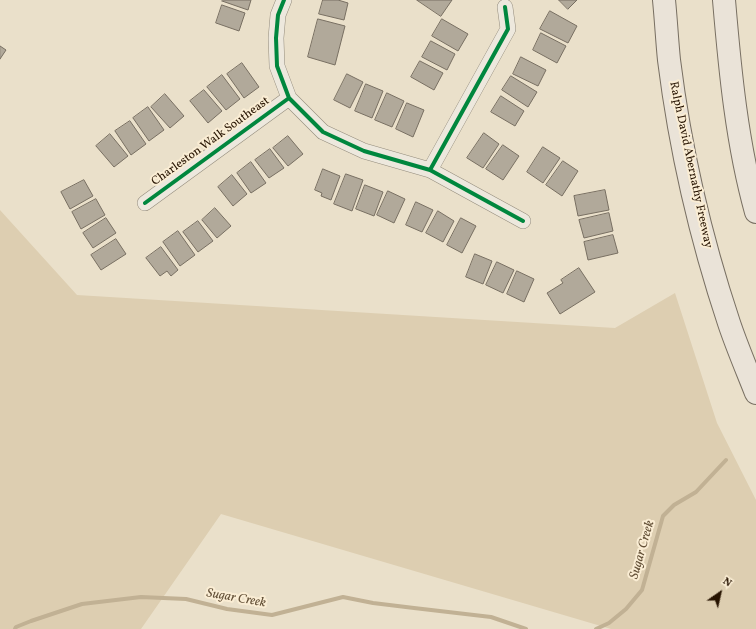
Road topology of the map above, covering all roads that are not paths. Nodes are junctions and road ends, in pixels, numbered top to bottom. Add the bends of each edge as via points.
1 (284, 0) edge
2 (664, 0) edge
3 (724, 0) edge
4 (505, 7) dead end
5 (289, 98) junction
6 (430, 170) junction
7 (145, 203) dead end
8 (756, 212) edge
9 (523, 221) dead end
10 (756, 394) edge

1 - 5 street via 278,15 277,66
2 - 10 highway, Ralph David Abernathy Freeway via 680,128 693,191 729,324
3 - 8 highway via 739,130
4 - 6 street via 508,29
5 - 6 street via 323,132 364,151
5 - 7 street, Charleston Walk Southeast
6 - 9 street

